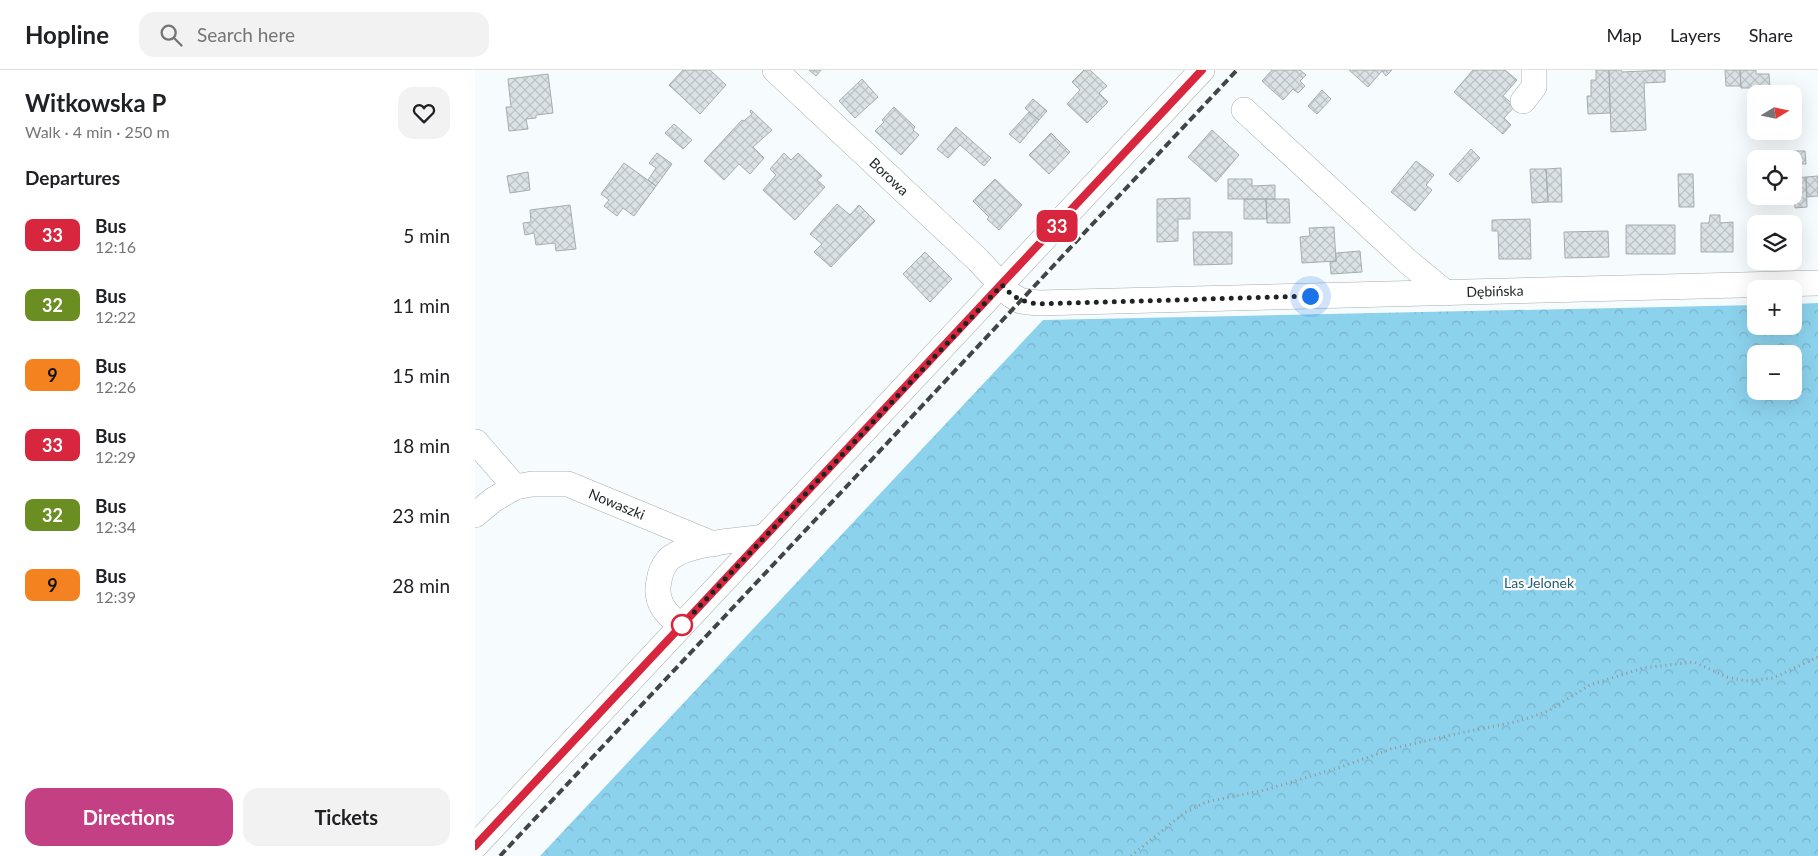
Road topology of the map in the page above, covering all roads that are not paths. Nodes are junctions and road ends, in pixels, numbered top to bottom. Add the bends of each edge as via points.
1 (775, 70) edge
2 (1203, 70) edge
3 (1534, 70) edge
4 (1523, 101) dead end
5 (1244, 110) dead end
6 (1818, 283) edge
7 (1002, 285) junction
8 (1446, 293) junction
9 (477, 442) dead end
10 (515, 487) junction
11 (475, 515) edge
12 (765, 537) junction
13 (713, 544) junction
14 (681, 626) junction
15 (475, 846) edge

1 - 7 street, Borowa
2 - 7 street
3 - 4 street via 1534,87
5 - 8 street
6 - 8 street, Dębińska
7 - 8 street, Borowa via 1021,301 1038,304
7 - 12 street
9 - 10 street
10 - 11 street, Nowaszki
10 - 13 street, Nowaszki via 568,484
12 - 13 street
12 - 14 street
13 - 14 street via 678,553 667,561 661,574 657,588 659,603
14 - 15 street

